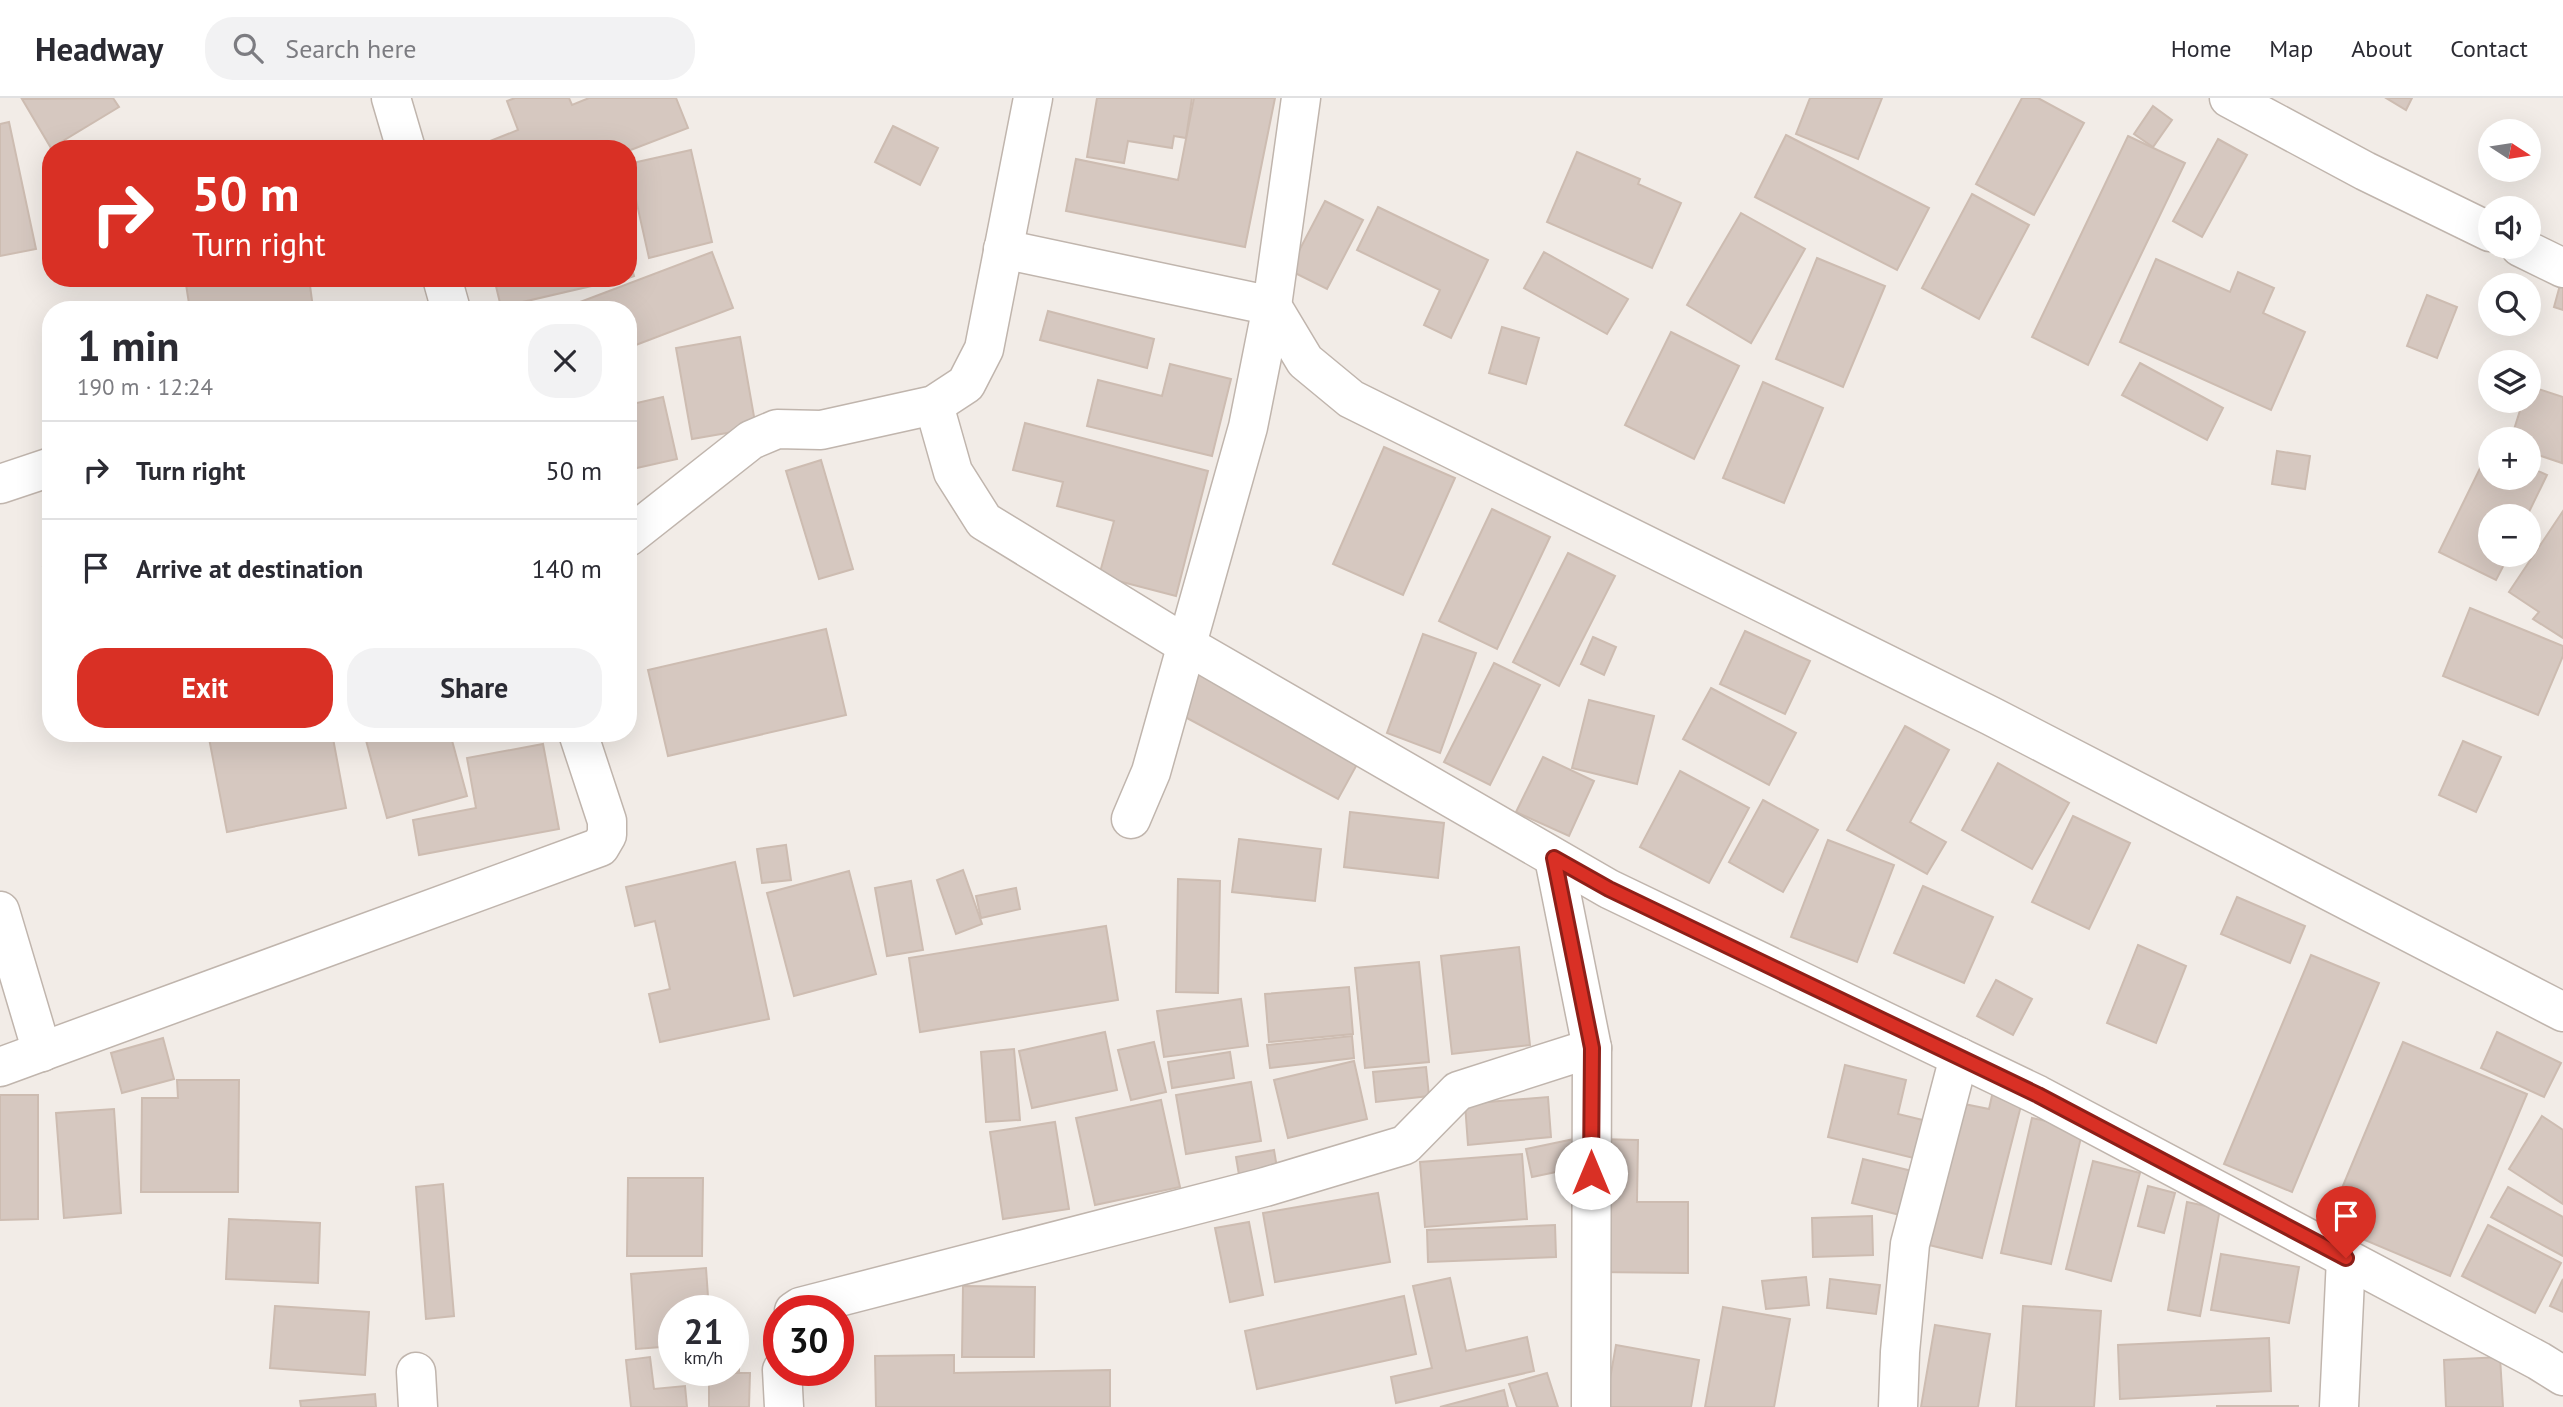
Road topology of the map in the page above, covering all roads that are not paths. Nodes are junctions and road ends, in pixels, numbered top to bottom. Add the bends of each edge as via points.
1 (391, 98) edge
2 (1033, 98) edge
3 (1301, 98) edge
4 (2229, 98) edge
5 (403, 140) edge
6 (2478, 226) edge
7 (1003, 249) junction
8 (2541, 257) edge
9 (2563, 268) edge
10 (1272, 306) junction
11 (933, 405) junction
12 (42, 470) edge
13 (0, 484) edge
14 (637, 530) edge
15 (1188, 646) junction
16 (581, 742) edge
17 (1131, 819) dead end
18 (1554, 858) junction
19 (0, 911) edge
20 (2563, 1012) edge
21 (1592, 1048) junction
22 (42, 1052) junction
23 (1959, 1057) junction
24 (0, 1067) edge
25 (2346, 1258) junction
26 (854, 1295) edge
27 (2563, 1376) edge
28 (783, 1386) edge
29 (784, 1407) edge
30 (1591, 1407) edge
31 (1898, 1407) edge
32 (2339, 1407) edge

1 - 5 street
2 - 7 street
3 - 10 street
4 - 6 street
7 - 10 street
7 - 11 street via 984,349 966,384
8 - 9 street
10 - 15 street via 1248,428
10 - 20 street via 1305,362 1351,399 1991,716
11 - 14 street via 821,430 777,429 751,440
11 - 15 street via 953,472 984,521
12 - 13 street
15 - 17 street via 1152,772
15 - 18 street
16 - 22 street via 607,821 607,835 600,847
18 - 21 street
18 - 23 street via 1609,889
19 - 22 street
21 - 26 street via 1458,1091 1405,1145 1265,1187
21 - 30 street
22 - 24 street
23 - 25 street
23 - 31 street via 1910,1244
25 - 27 street
25 - 32 street
28 - 29 street

